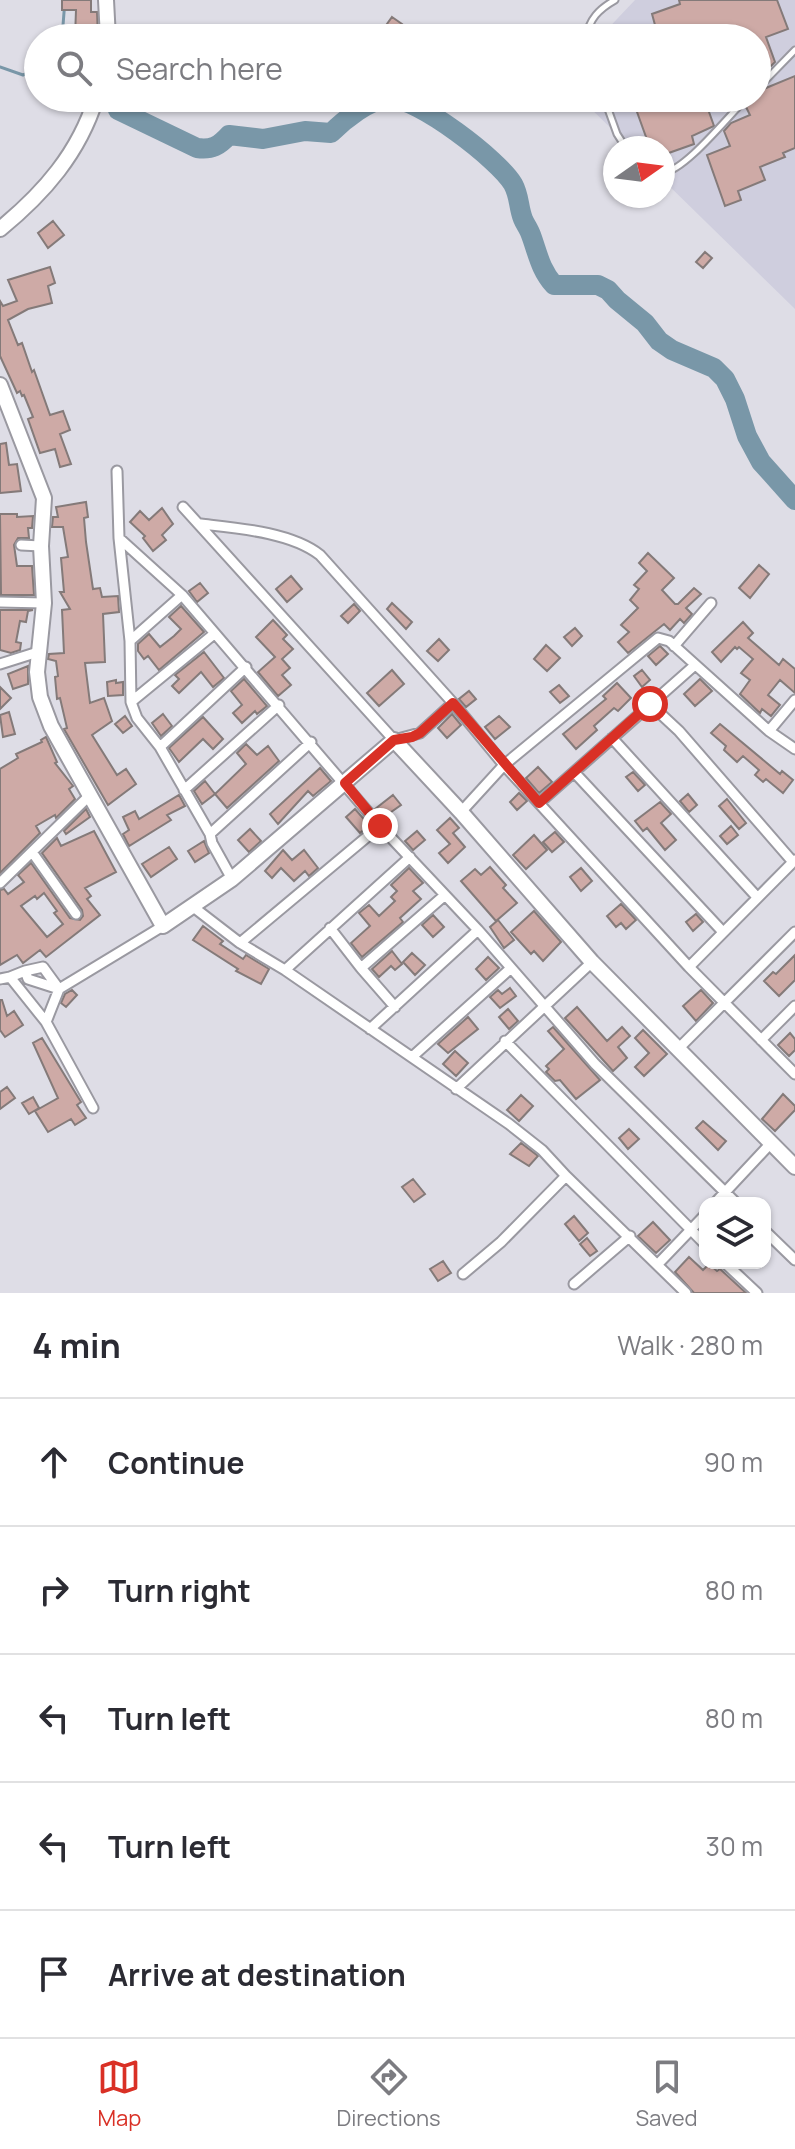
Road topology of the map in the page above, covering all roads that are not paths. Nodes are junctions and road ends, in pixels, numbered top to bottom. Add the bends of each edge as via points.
1 (106, 0) edge
2 (596, 0) edge
3 (615, 0) edge
4 (601, 8) junction
5 (107, 24) edge
6 (590, 24) edge
7 (795, 50) edge
8 (771, 75) edge
9 (91, 112) edge
10 (609, 112) edge
11 (732, 112) edge
12 (618, 136) edge
13 (675, 170) edge
14 (0, 229) edge
15 (0, 385) edge
16 (117, 471) dead end
17 (183, 507) dead end
18 (201, 524) junction
19 (119, 538) junction
20 (21, 545) dead end
21 (41, 546) junction
22 (182, 595) junction
23 (0, 602) edge
24 (44, 603) junction
25 (711, 603) dead end
26 (214, 634) junction
27 (130, 641) junction
28 (674, 646) junction
29 (38, 652) junction
30 (0, 664) edge
31 (695, 665) junction
32 (246, 667) junction
33 (795, 700) edge
34 (131, 702) junction
35 (453, 703) junction
36 (650, 704) junction
37 (279, 705) junction
38 (769, 731) junction
39 (612, 738) junction
40 (394, 740) junction
41 (311, 742) junction
42 (160, 747) junction
43 (795, 749) edge
44 (504, 765) junction
45 (574, 772) junction
46 (345, 783) junction
47 (184, 790) junction
48 (89, 796) junction
49 (539, 803) junction
50 (461, 812) junction
51 (380, 826) junction
52 (210, 834) junction
53 (32, 852) junction
54 (410, 857) junction
55 (794, 861) edge
56 (232, 879) junction
57 (0, 883) edge
58 (445, 895) junction
59 (757, 897) junction
60 (192, 906) junction
61 (76, 914) dead end
62 (163, 926) junction
63 (330, 928) junction
64 (478, 930) junction
65 (723, 932) junction
66 (795, 932) edge
67 (240, 943) junction
68 (592, 962) junction
69 (689, 967) junction
70 (361, 968) junction
71 (511, 968) junction
72 (285, 970) junction
73 (25, 971) junction
74 (5, 978) edge
75 (59, 989) junction
76 (725, 1003) junction
77 (544, 1004) junction
78 (795, 1006) edge
79 (395, 1007) junction
80 (46, 1022) junction
81 (370, 1029) junction
82 (761, 1040) junction
83 (505, 1041) junction
84 (677, 1050) junction
85 (412, 1057) junction
86 (795, 1074) edge
87 (456, 1089) junction
88 (93, 1108) dead end
89 (771, 1143) junction
90 (795, 1167) edge
91 (566, 1176) junction
92 (725, 1192) junction
93 (720, 1197) edge
94 (730, 1197) edge
95 (699, 1222) edge
96 (691, 1231) junction
97 (630, 1236) junction
98 (771, 1237) edge
99 (699, 1238) edge
100 (795, 1260) edge
101 (658, 1264) junction
102 (731, 1269) edge
103 (463, 1274) dead end
104 (574, 1284) dead end
105 (686, 1293) edge
106 (757, 1293) edge

1 - 5 street
2 - 4 lane
3 - 4 lane
4 - 6 lane
7 - 8 lane
9 - 14 street via 56,175
10 - 12 lane
11 - 13 lane
15 - 21 street via 44,498
16 - 19 street
17 - 18 street
18 - 35 street via 242,528 310,547
18 - 40 street
19 - 22 street
19 - 27 street
20 - 21 street
21 - 24 street
22 - 26 street
22 - 27 street
23 - 24 street
24 - 29 street
25 - 28 street
26 - 32 street
26 - 34 street
27 - 34 street
28 - 31 street
28 - 44 street via 658,638
29 - 30 street
29 - 48 street via 44,708
31 - 36 street
31 - 38 street
32 - 37 street
32 - 42 street
33 - 38 street
34 - 42 street
35 - 40 street via 420,733
35 - 44 street
36 - 39 street
36 - 55 street
37 - 41 street
37 - 47 street
38 - 43 street
39 - 45 street
39 - 59 street
40 - 46 street
40 - 50 street
41 - 46 street
41 - 52 street
42 - 47 street
44 - 49 street
44 - 50 street
45 - 49 street
45 - 65 street
46 - 51 street
46 - 56 street
47 - 52 street
48 - 53 street
48 - 62 street
49 - 69 street
50 - 68 street
51 - 54 street
51 - 67 street
52 - 56 street
53 - 57 street
53 - 61 street
54 - 58 street
54 - 63 street
55 - 59 street
56 - 60 street
58 - 64 street
58 - 70 street
59 - 65 street
60 - 62 street
60 - 67 street
62 - 75 street
63 - 70 street
63 - 72 street
64 - 71 street
64 - 79 street
65 - 69 street
66 - 76 street
67 - 72 street
68 - 77 street
68 - 84 street
69 - 76 street
70 - 79 street
71 - 77 street
71 - 85 street
72 - 81 street
73 - 74 street
73 - 75 street via 28,979
73 - 75 street via 43,967
74 - 80 street
75 - 80 street
76 - 82 street
76 - 84 street
77 - 83 street
77 - 92 street via 595,1064
78 - 82 street
79 - 81 street
80 - 88 street
81 - 85 street
82 - 86 street
83 - 87 street
83 - 96 street
84 - 89 street
85 - 87 street
87 - 91 street via 542,1150
89 - 90 street
89 - 92 street
91 - 97 street
91 - 103 street
92 - 93 street
92 - 94 street
95 - 96 street
96 - 99 street
96 - 101 street
97 - 101 street
97 - 104 street
98 - 100 street
101 - 105 street
102 - 106 street

